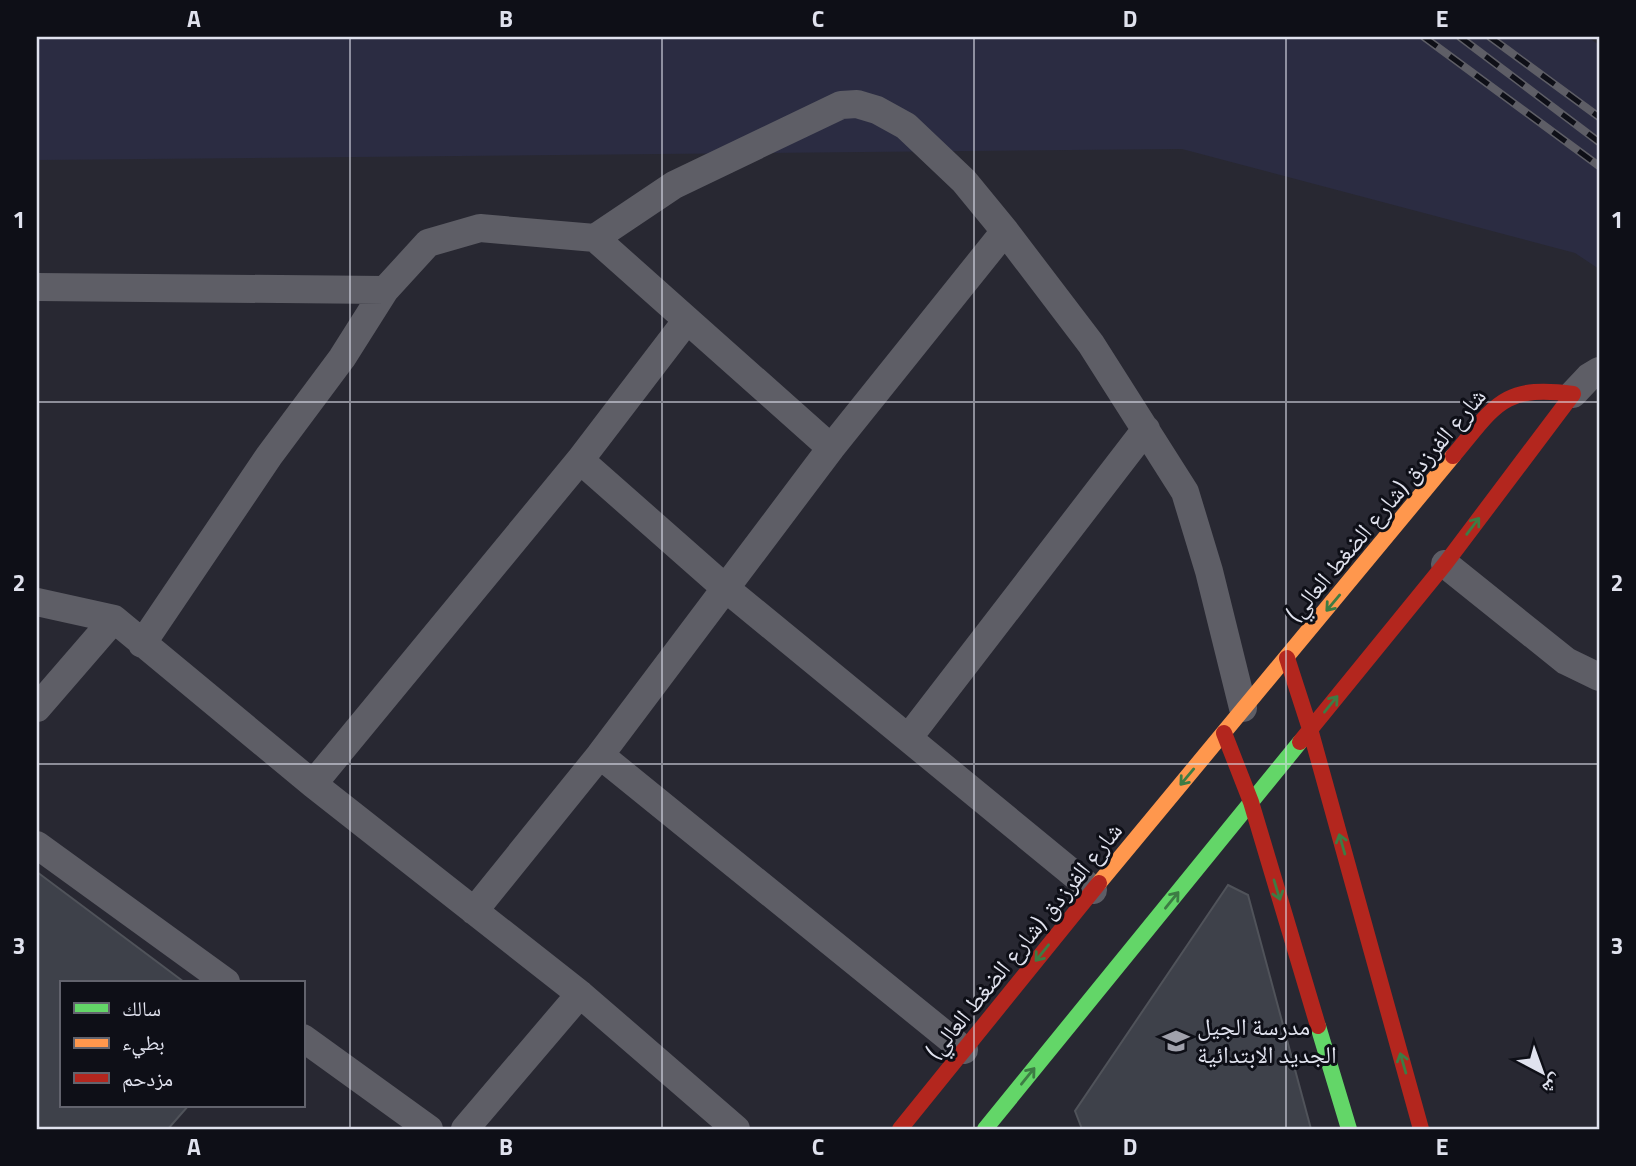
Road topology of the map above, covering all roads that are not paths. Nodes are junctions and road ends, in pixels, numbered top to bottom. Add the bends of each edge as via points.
1 (1005, 231) junction
2 (595, 239) junction
3 (37, 287) edge
4 (385, 290) junction
5 (687, 320) junction
6 (1599, 371) edge
7 (1573, 394) junction
8 (1146, 429) junction
9 (831, 449) junction
10 (580, 460) junction
11 (1444, 564) junction
12 (724, 587) junction
13 (37, 602) edge
14 (114, 619) junction
15 (142, 644) junction
16 (1287, 659) junction
17 (1599, 677) edge
18 (37, 708) edge
19 (1243, 708) junction
20 (1310, 729) junction
21 (1224, 733) junction
22 (909, 737) junction
23 (600, 755) junction
24 (313, 785) junction
25 (1251, 802) junction
26 (37, 845) edge
27 (1093, 890) junction
28 (474, 911) junction
29 (225, 981) edge
30 (580, 994) junction
31 (304, 1039) edge
32 (964, 1050) junction
33 (429, 1129) edge
34 (465, 1129) edge
35 (736, 1129) edge
36 (900, 1129) edge
37 (985, 1129) edge
38 (1349, 1129) edge
39 (1421, 1129) edge

1 - 2 street via 964,181 906,126 877,110 841,104 674,186
1 - 8 street via 1091,344
1 - 9 street
2 - 4 street via 480,228 428,243
2 - 5 street
3 - 4 street
4 - 15 street
5 - 9 street
5 - 10 street
6 - 7 street
11 -> 7 street
7 -> 16 street, شارع الفرزدق (شارع الضغط العالي) via 1531,390 1496,405
8 - 19 street via 1185,492
8 - 22 street
9 - 12 street
10 - 12 street
10 - 24 street
11 - 17 street via 1566,661
20 -> 11 street
12 - 22 street
12 - 23 street
13 - 14 street
14 - 15 street
14 - 18 street
15 - 24 street
16 - 19 street, شارع الفرزدق (شارع الضغط العالي)
16 - 20 street
19 - 21 street, شارع الفرزدق (شارع الضغط العالي)
20 - 25 street
39 -> 20 street
21 - 25 street
21 -> 27 street, شارع الفرزدق (شارع الضغط العالي)
22 - 27 street
23 - 28 street
23 - 32 street
24 - 28 street
37 -> 25 street
25 -> 38 street
26 - 29 street
27 -> 32 street, شارع الفرزدق (شارع الضغط العالي)
28 - 30 street
30 - 34 street
30 - 35 street
31 - 33 street
32 - 36 street, شارع الفرزدق (شارع الضغط العالي)

